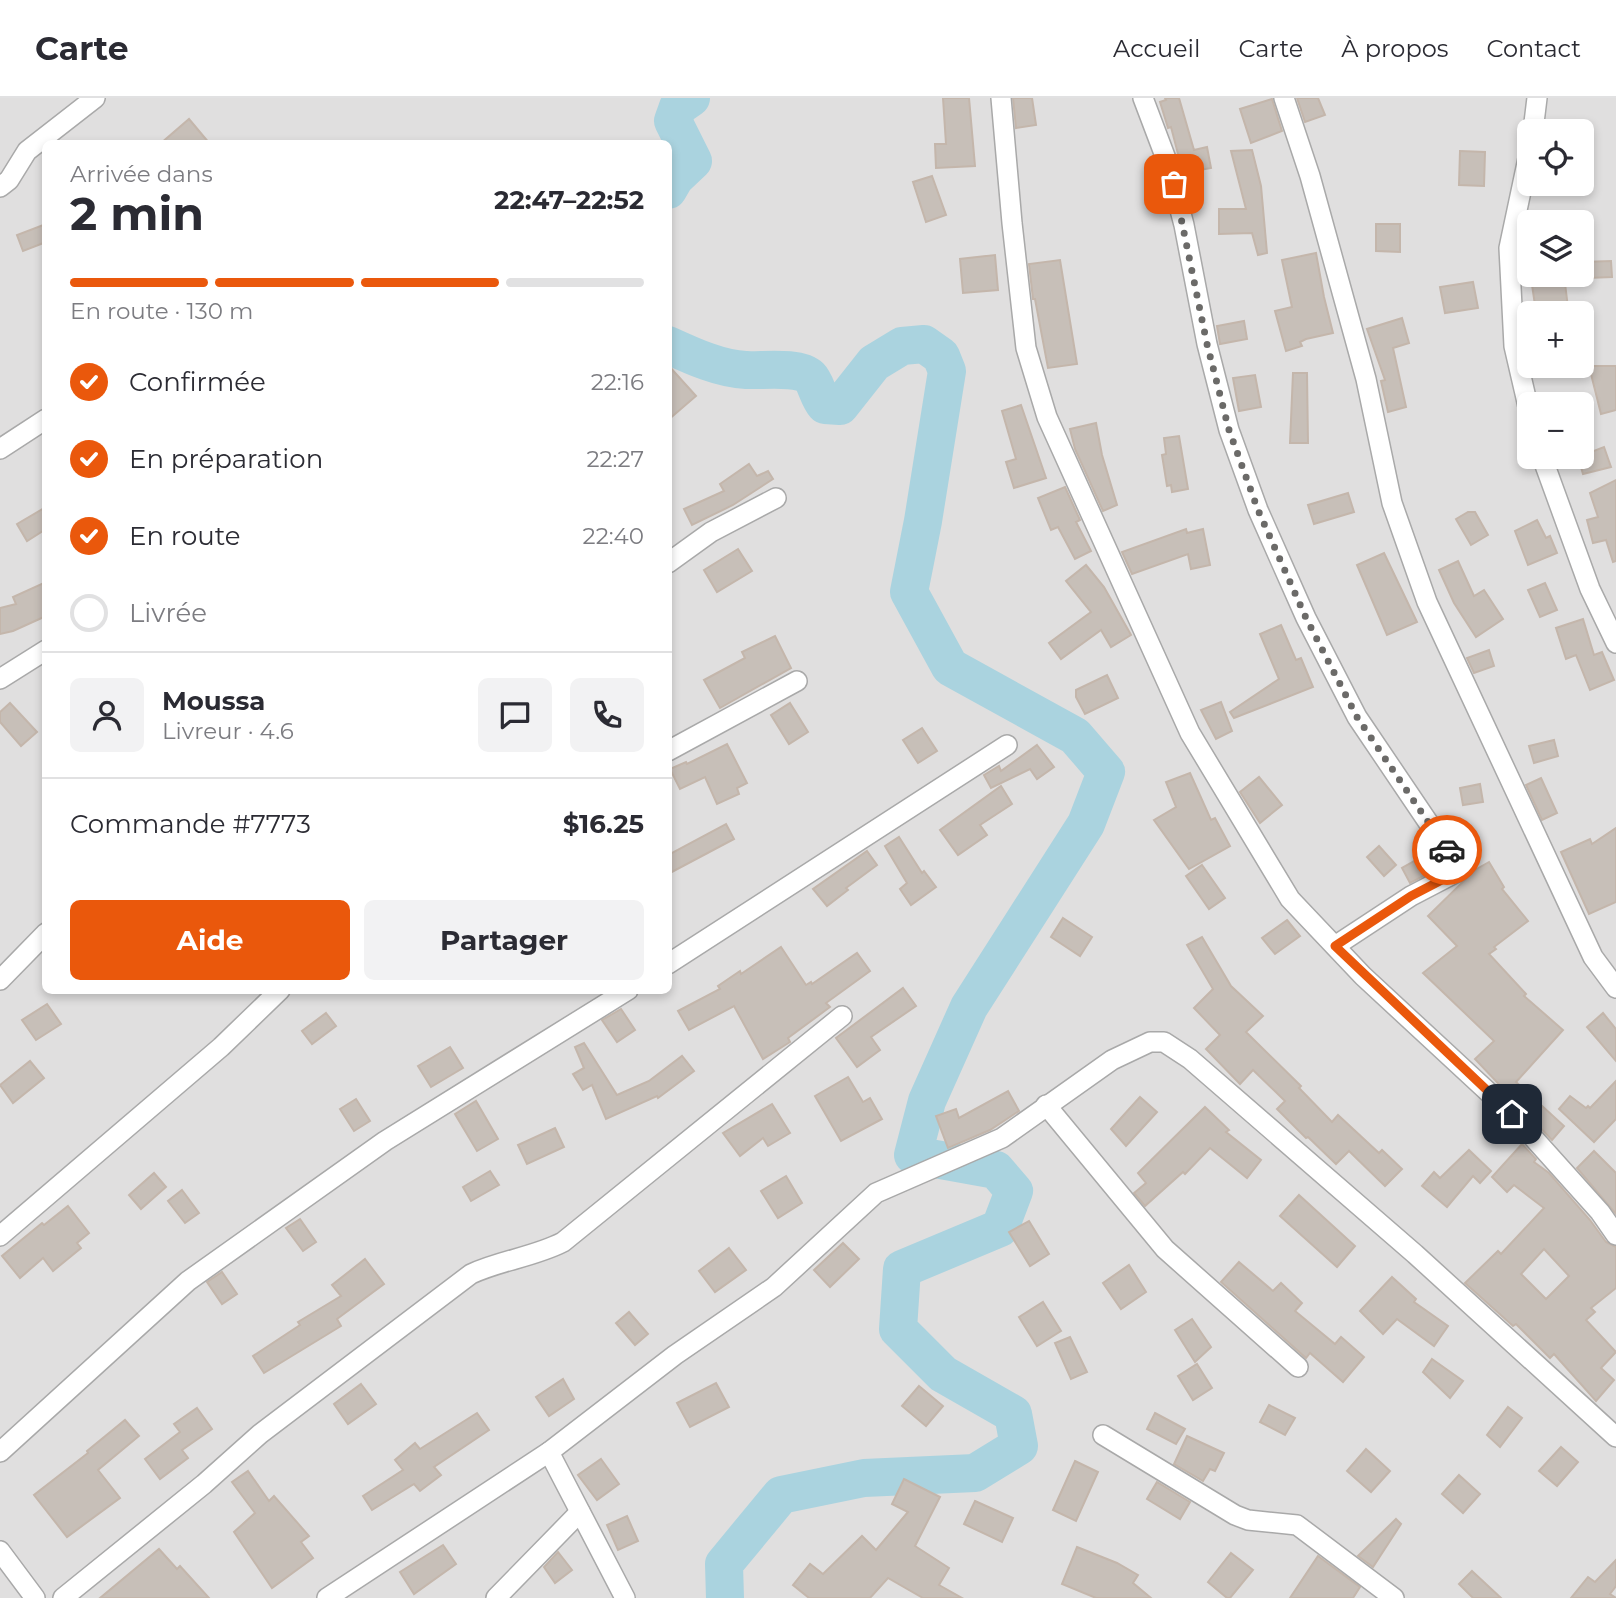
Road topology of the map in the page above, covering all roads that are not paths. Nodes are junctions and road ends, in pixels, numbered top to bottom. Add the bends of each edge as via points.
1 (94, 98) edge
2 (1001, 98) edge
3 (1143, 98) edge
4 (1284, 98) edge
5 (1537, 98) edge
6 (1534, 119) edge
7 (0, 187) edge
8 (1520, 196) edge
9 (1525, 392) edge
10 (42, 422) edge
11 (0, 449) edge
12 (1546, 469) edge
13 (776, 498) dead end
14 (672, 560) edge
15 (1616, 643) edge
16 (42, 653) edge
17 (0, 679) edge
18 (797, 681) dead end
19 (1007, 745) dead end
20 (672, 749) edge
21 (42, 937) edge
22 (1335, 946) junction
23 (672, 961) edge
24 (0, 980) edge
25 (1616, 988) edge
26 (276, 994) edge
27 (622, 994) edge
28 (842, 1016) dead end
29 (1046, 1105) junction
30 (1616, 1235) edge
31 (0, 1236) edge
32 (1298, 1367) dead end
33 (1103, 1435) dead end
34 (1616, 1437) edge
35 (0, 1452) edge
36 (549, 1452) junction
37 (580, 1512) junction
38 (0, 1551) edge
39 (35, 1598) edge
40 (63, 1598) edge
41 (327, 1598) edge
42 (496, 1598) edge
43 (625, 1598) edge
44 (1394, 1598) edge

1 - 7 street via 27,151
2 - 22 street via 1026,348 1047,417 1190,733 1290,899
3 - 22 street via 1184,225 1229,430 1258,510 1357,717 1457,865 1457,872
4 - 25 street via 1366,379 1392,503 1427,602 1593,957
5 - 6 street
8 - 9 street via 1509,248 1514,346
10 - 11 street
12 - 15 street via 1590,589
13 - 14 street via 711,532
16 - 17 street
18 - 20 street
19 - 23 street
21 - 24 street
22 - 30 street via 1512,1114
26 - 31 street via 221,1047
27 - 35 street via 385,1142 188,1281
28 - 40 street via 563,1242 471,1274 260,1434
29 - 32 street via 1165,1249
29 - 34 street via 1112,1060 1150,1042 1164,1042 1190,1059 1384,1227
29 - 36 street via 985,1147 876,1193 774,1287 675,1355
33 - 44 street via 1235,1515 1297,1525
36 - 37 street
36 - 41 street
37 - 42 street
37 - 43 street
38 - 39 street

